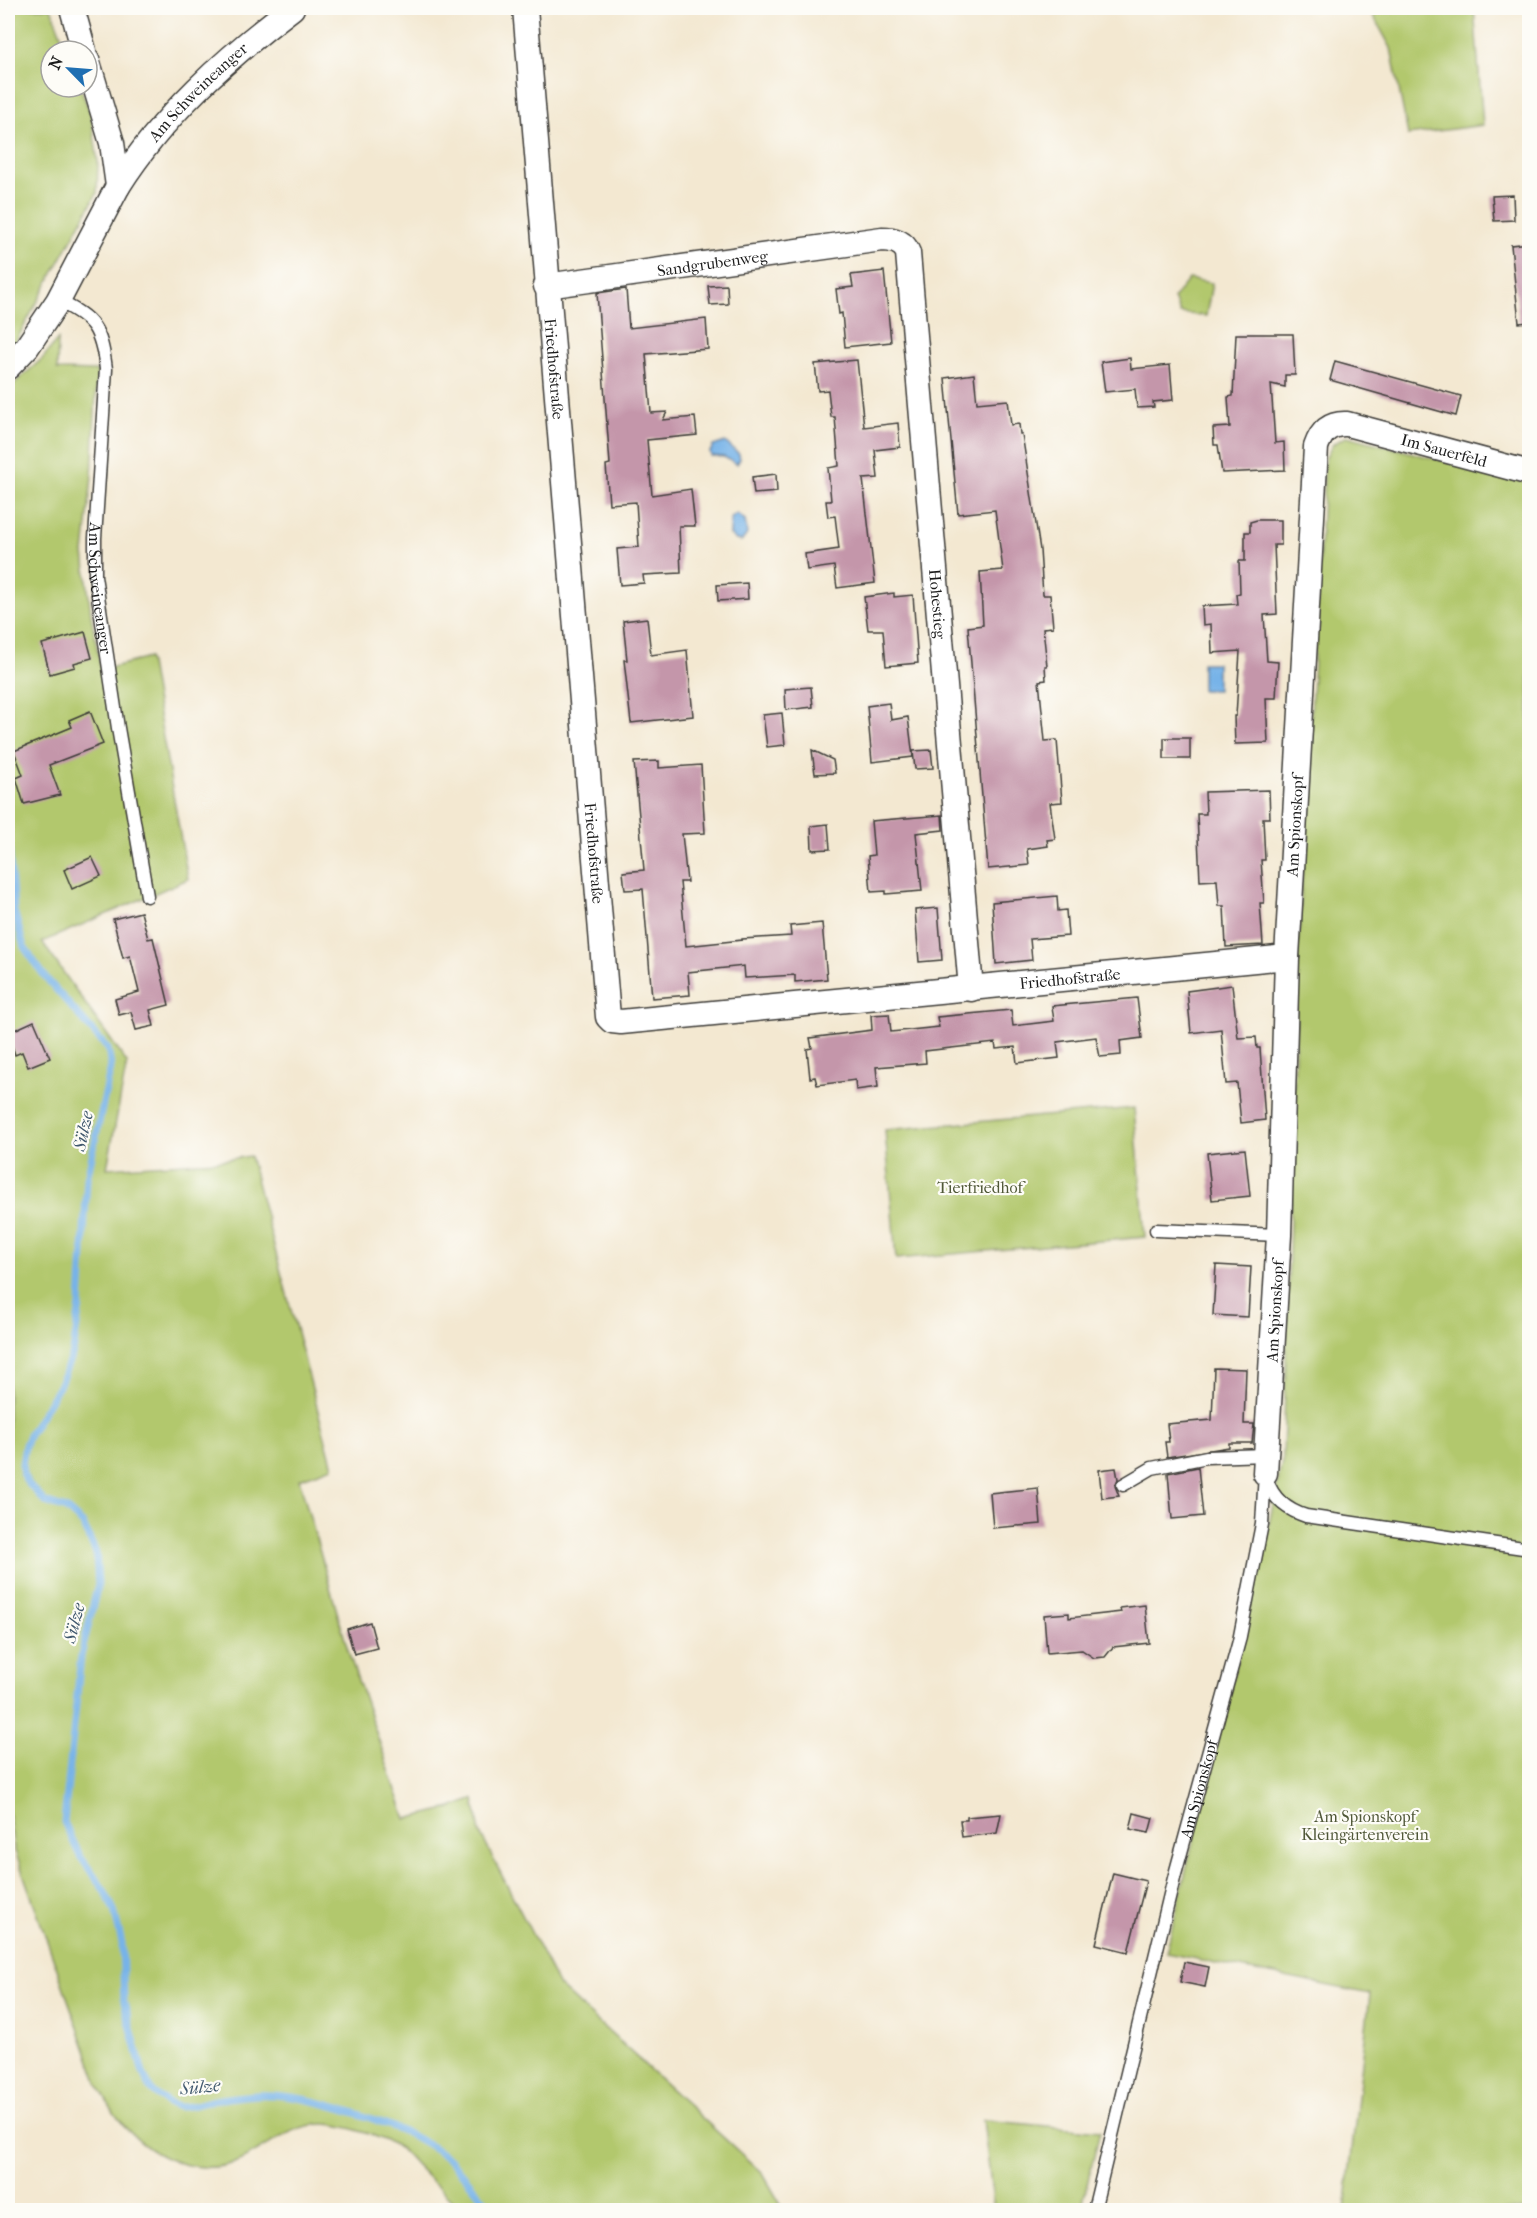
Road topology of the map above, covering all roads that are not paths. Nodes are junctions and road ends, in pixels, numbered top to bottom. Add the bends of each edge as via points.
1 (72, 8) edge
2 (292, 8) edge
3 (525, 8) edge
4 (81, 39) edge
5 (99, 99) edge
6 (118, 186) junction
7 (878, 239) joint
8 (546, 286) junction
9 (58, 301) junction
10 (8, 368) edge
11 (1359, 426) joint
12 (1530, 473) edge
13 (147, 896) dead end
14 (1287, 957) junction
15 (972, 989) junction
16 (1156, 1230) dead end
17 (1279, 1235) junction
18 (1266, 1464) junction
19 (1123, 1485) dead end
20 (1530, 1548) edge
21 (1094, 2211) edge

1 - 4 street
2 - 6 street, Am Schweineanger via 238,51 180,106
3 - 8 street, Friedhofstraße
5 - 6 street via 115,157
6 - 9 street, Am Schweineanger
7 - 8 street, Sandgrubenweg
7 - 15 street, Hohestieg via 898,242 908,254
8 - 15 street, Friedhofstraße via 608,1017 621,1022
9 - 10 street, Am Schweineanger
9 - 13 lane, Am Schweineanger via 92,323 104,352 95,576
11 - 12 street, Im Sauerfeld
11 - 14 street, Am Spionskopf via 1343,423 1330,427 1318,441 1315,454
14 - 15 street, Friedhofstraße
14 - 17 street, Am Spionskopf
16 - 17 lane
17 - 18 street, Am Spionskopf
18 - 19 lane via 1207,1457 1152,1468
18 - 20 lane via 1269,1487 1278,1500 1306,1516
18 - 21 lane, Am Spionskopf via 1262,1524 1239,1641 1174,1878

